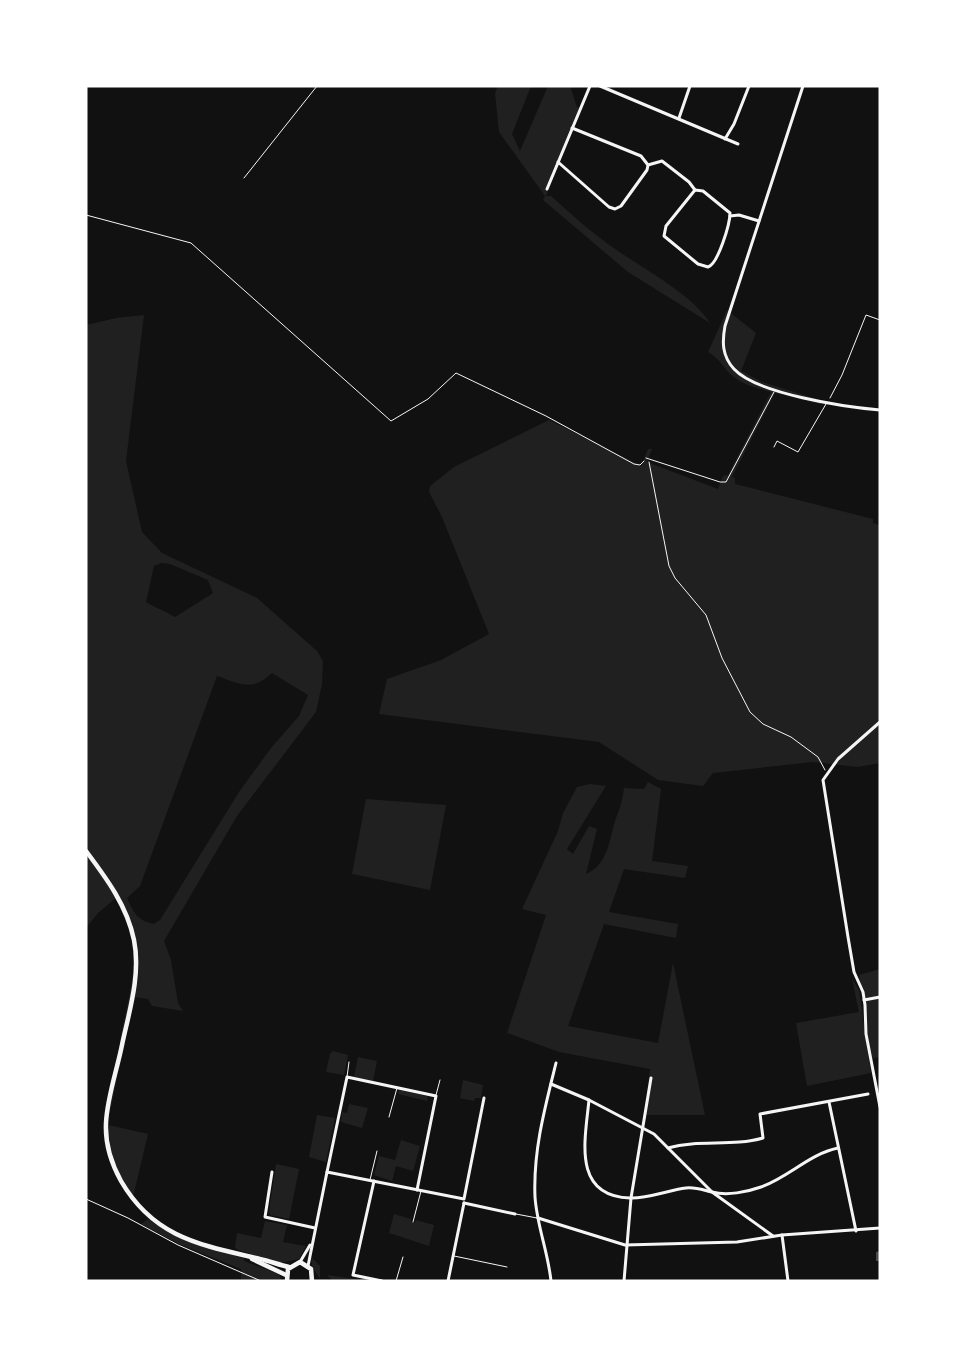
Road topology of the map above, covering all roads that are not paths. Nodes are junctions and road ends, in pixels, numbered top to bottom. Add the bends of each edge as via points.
1 (590, 86) edge
2 (600, 86) edge
3 (690, 86) edge
4 (749, 86) edge
5 (802, 86) edge
6 (679, 118) junction
7 (572, 128) junction
8 (725, 139) junction
9 (738, 144) dead end
10 (558, 162) junction
11 (648, 165) junction
12 (547, 189) dead end
13 (695, 190) junction
14 (730, 216) junction
15 (759, 221) junction
16 (776, 389) junction
17 (827, 403) junction
18 (880, 410) edge
19 (774, 447) dead end
20 (647, 459) road end
21 (880, 722) edge
22 (86, 851) edge
23 (880, 997) edge
24 (864, 1000) junction
25 (349, 1062) dead end
26 (556, 1063) dead end
27 (347, 1077) junction
28 (651, 1078) dead end
29 (440, 1080) dead end
30 (551, 1084) junction
31 (397, 1087) junction
32 (868, 1094) dead end
33 (436, 1096) junction
34 (879, 1096) edge
35 (484, 1098) dead end
36 (589, 1100) junction
37 (828, 1102) junction
38 (880, 1107) edge
39 (389, 1117) dead end
40 (642, 1128) junction
41 (668, 1148) junction
42 (838, 1148) junction
43 (377, 1151) dead end
44 (272, 1172) dead end
45 (327, 1172) junction
46 (372, 1181) junction
47 (419, 1190) junction
48 (712, 1192) junction
49 (631, 1198) junction
50 (86, 1199) edge
51 (464, 1202) junction
52 (515, 1214) joint
53 (538, 1218) junction
54 (413, 1222) dead end
55 (315, 1228) junction
56 (880, 1228) edge
57 (856, 1231) junction
58 (782, 1235) junction
59 (773, 1236) junction
60 (313, 1240) junction
61 (625, 1245) junction
62 (236, 1254) junction
63 (454, 1256) junction
64 (403, 1257) dead end
65 (300, 1262) junction
66 (308, 1266) junction
67 (289, 1267) junction
68 (507, 1267) dead end
69 (286, 1278) edge
70 (313, 1279) edge
71 (261, 1281) edge
72 (318, 1281) edge
73 (382, 1281) edge
74 (396, 1281) edge
75 (448, 1281) edge
76 (551, 1281) edge
77 (624, 1281) edge
78 (788, 1281) edge

1 - 7 street
2 - 6 street
3 - 6 street
4 - 8 street
5 - 15 street
6 - 8 street
7 - 10 street
7 - 11 street via 641,156
8 - 9 street
10 - 11 street via 615,209 643,178
10 - 12 street
11 - 13 street via 662,161
13 - 14 street via 703,191 729,210
13 - 14 street via 666,226 664,234 698,264 708,267 716,262
14 - 15 street via 739,215
15 - 16 street via 725,326 724,351 734,370 742,376
16 - 17 street
16 - 20 lane via 726,482
17 - 18 street
17 - 19 lane via 798,452 777,441
21 - 24 street via 838,758 823,780 854,972
22 - 62 main road via 126,912 132,934 135,981 106,1122 108,1150 131,1197 150,1218 173,1234 199,1245
23 - 24 street
24 - 34 street via 866,1034
25 - 27 lane
26 - 30 street
27 - 31 street
27 - 45 street
28 - 40 street
29 - 33 lane
30 - 36 street
30 - 53 street via 540,1128 535,1175
31 - 33 street
31 - 39 lane
32 - 37 street
33 - 47 street
34 - 38 street
35 - 51 street
36 - 40 street
36 - 49 street via 587,1171 591,1181 608,1193
37 - 41 street via 760,1114 764,1138 751,1142 684,1144
37 - 42 street
40 - 41 street via 654,1134
40 - 49 street
41 - 48 street
42 - 48 street via 815,1155 788,1175 759,1187 725,1194
42 - 57 street
43 - 46 lane
44 - 55 street via 265,1217
45 - 46 street
45 - 55 street
46 - 47 street
46 - 73 street via 353,1275
47 - 51 street
47 - 54 lane
48 - 49 street via 688,1188
48 - 59 street
49 - 61 street
50 - 71 lane via 178,1245
51 - 52 street
51 - 63 street
52 - 53 lane
53 - 61 street
53 - 76 street
55 - 60 street
56 - 57 street
57 - 58 street
58 - 59 street
58 - 78 street
59 - 61 street via 737,1242
60 - 65 street
60 - 66 street
61 - 77 street
62 - 67 main road
62 - 69 main road via 267,1265
63 - 68 lane
63 - 75 street
64 - 74 lane
65 - 66 main road
65 - 67 main road
66 - 70 main road
67 - 69 main road
70 - 72 main road

